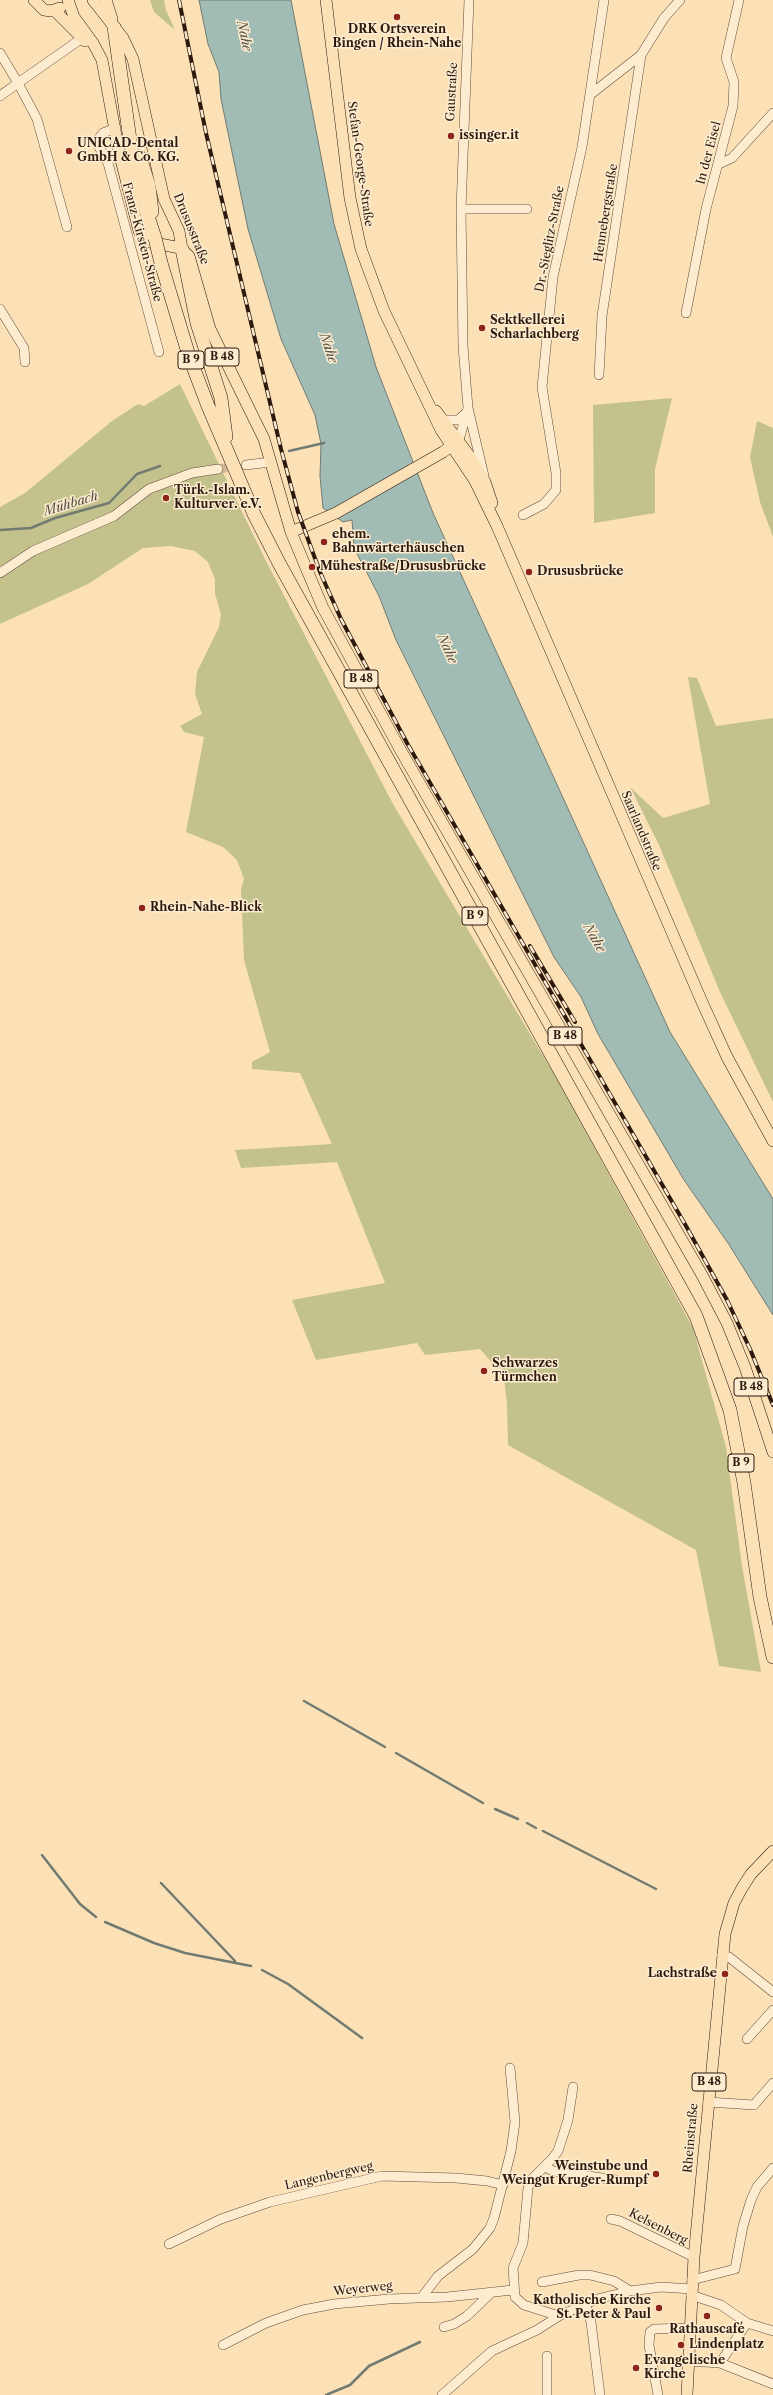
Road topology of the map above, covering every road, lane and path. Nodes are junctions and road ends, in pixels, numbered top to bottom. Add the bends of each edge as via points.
1 (34, 0) edge
2 (69, 0) edge
3 (92, 0) edge
4 (106, 0) edge
5 (326, 0) edge
6 (469, 0) edge
7 (604, 0) edge
8 (680, 0) edge
9 (739, 0) edge
10 (54, 10) junction
11 (114, 27) junction
12 (78, 41) dead end
13 (95, 48) junction
14 (0, 53) edge
15 (641, 55) junction
16 (17, 83) junction
17 (591, 94) junction
18 (0, 96) edge
19 (773, 113) edge
20 (116, 128) junction
21 (719, 164) junction
22 (461, 209) junction
23 (527, 209) dead end
24 (67, 227) dead end
25 (182, 249) junction
26 (0, 309) edge
27 (686, 313) dead end
28 (159, 352) dead end
29 (25, 362) dead end
30 (599, 375) dead end
31 (421, 392) junction
32 (468, 410) junction
33 (444, 420) junction
34 (473, 425) junction
35 (455, 443) junction
36 (229, 455) junction
37 (271, 462) junction
38 (246, 465) tunnel mouth
39 (218, 469) tunnel mouth
40 (484, 482) junction
41 (523, 515) dead end
42 (497, 526) junction
43 (291, 532) junction
44 (0, 573) edge
45 (773, 1141) edge
46 (773, 1452) edge
47 (773, 1657) edge
48 (773, 1851) edge
49 (722, 1955) junction
50 (773, 1992) edge
51 (773, 2010) edge
52 (747, 2040) dead end
53 (510, 2068) dead end
54 (773, 2083) edge
55 (573, 2087) dead end
56 (708, 2102) junction
57 (545, 2167) junction
58 (773, 2168) edge
59 (616, 2180) dead end
60 (503, 2185) junction
61 (611, 2219) dead end
62 (169, 2244) dead end
63 (694, 2257) junction
64 (542, 2282) dead end
65 (692, 2288) junction
66 (513, 2290) junction
67 (630, 2291) junction
68 (492, 2292) junction
69 (422, 2297) junction
70 (585, 2303) junction
71 (559, 2316) junction
72 (746, 2323) junction
73 (444, 2327) dead end
74 (690, 2328) junction
75 (773, 2331) edge
76 (223, 2345) dead end
77 (547, 2356) dead end
78 (689, 2361) junction
79 (720, 2363) junction
80 (773, 2384) edge
81 (442, 2395) edge
82 (547, 2395) edge
83 (600, 2395) edge
84 (658, 2395) edge
85 (687, 2395) edge

1 - 10 main road via 44,10
2 - 10 main road via 64,6
2 - 13 main road via 74,17
3 - 11 main road
4 - 11 main road, Drususstraße / B 9
5 - 31 main road, Stefan-George-Straße via 350,198 360,249 384,311
6 - 22 street, Gaustraße
7 - 17 street, Dr.-Sieglitz-Straße
8 - 15 street via 664,18
9 - 21 street, In der Eisel via 726,58 734,82 733,106
10 - 13 main road via 79,36
11 - 25 main road, Drususstraße / B 48 via 133,59 164,199 179,231
11 - 36 highway, B 9, bridge via 139,189 189,356
12 - 16 street
13 - 20 main road via 102,60
14 - 16 street
15 - 17 street
15 - 30 street, Hennebergstraße via 602,316
16 - 18 street
16 - 24 street via 37,119
17 - 41 street, Dr.-Sieglitz-Straße via 553,277 542,387 556,473 556,490 544,504
19 - 21 street via 732,158
20 - 25 main road via 139,231 150,242
20 - 28 street, Franz-Kirsten-Straße via 102,133 98,145 108,163
21 - 27 street, In der Eisel via 706,209
22 - 23 street
22 - 32 street, Gaustraße via 463,346
25 - 36 highway via 195,315 221,398
25 - 37 main road, Drususstraße / B 48 via 191,259 216,345 264,439
26 - 29 street via 24,348
31 - 33 main road, Stefan-George-Straße
31 - 35 main road, Stefan-George-Straße
32 - 33 street via 458,420
32 - 34 street, Gaustraße
32 - 35 street, Gaustraße
33 - 35 main road, Stefan-George-Straße
34 - 35 street via 471,435
34 - 40 street, Gaustraße
35 - 40 main road, Saarlandstraße
35 - 42 main road, Saarlandstraße
35 - 43 main road via 336,514
36 - 47 highway, B 9 via 261,528 301,606 696,1316 730,1410 744,1483 760,1597
37 - 38 street
37 - 43 main road, B 48
39 - 44 street via 192,473 149,489 114,516 33,552
40 - 42 main road, Saarlandstraße
42 - 45 main road, Saarlandstraße via 702,1002 727,1057
43 - 46 main road, B 48 via 323,608 344,648 702,1275 745,1367
48 - 49 main road, Rheinstraße / B 48 via 751,1874 734,1903 726,1928
49 - 50 street
49 - 56 main road, Rheinstraße / B 48
51 - 52 street
53 - 60 street via 515,2122
54 - 56 street via 754,2106
55 - 57 street via 564,2136 558,2151
56 - 63 main road, Rheinstraße / B 48
57 - 59 street via 553,2171
57 - 66 street via 531,2180 528,2188 523,2243 513,2268
58 - 65 street via 757,2187 751,2200 735,2269
60 - 62 street, Langenbergweg via 456,2178 382,2176 270,2202 221,2219
60 - 69 street via 494,2218 483,2237 473,2249 438,2276
61 - 63 street, Kelsenberg
63 - 65 main road, Rheinstraße / B 48
64 - 67 street via 590,2275 614,2281
65 - 67 street via 661,2287
65 - 72 street
65 - 74 main road, Rheinstraße / B 48
66 - 68 street, Weyerweg
66 - 71 street via 520,2303
67 - 70 street
68 - 69 street, Weyerweg
68 - 73 street via 467,2316
69 - 76 street, Weyerweg via 334,2304 303,2310 266,2323
70 - 71 street
70 - 83 street via 591,2322
71 - 81 street via 537,2330 492,2351
72 - 75 street
72 - 79 street
74 - 78 main road, Rheinstraße / B 48
74 - 84 street via 654,2329 650,2332 649,2344
77 - 82 street
78 - 79 street
78 - 85 main road, Rheinstraße / B 48
79 - 80 street

